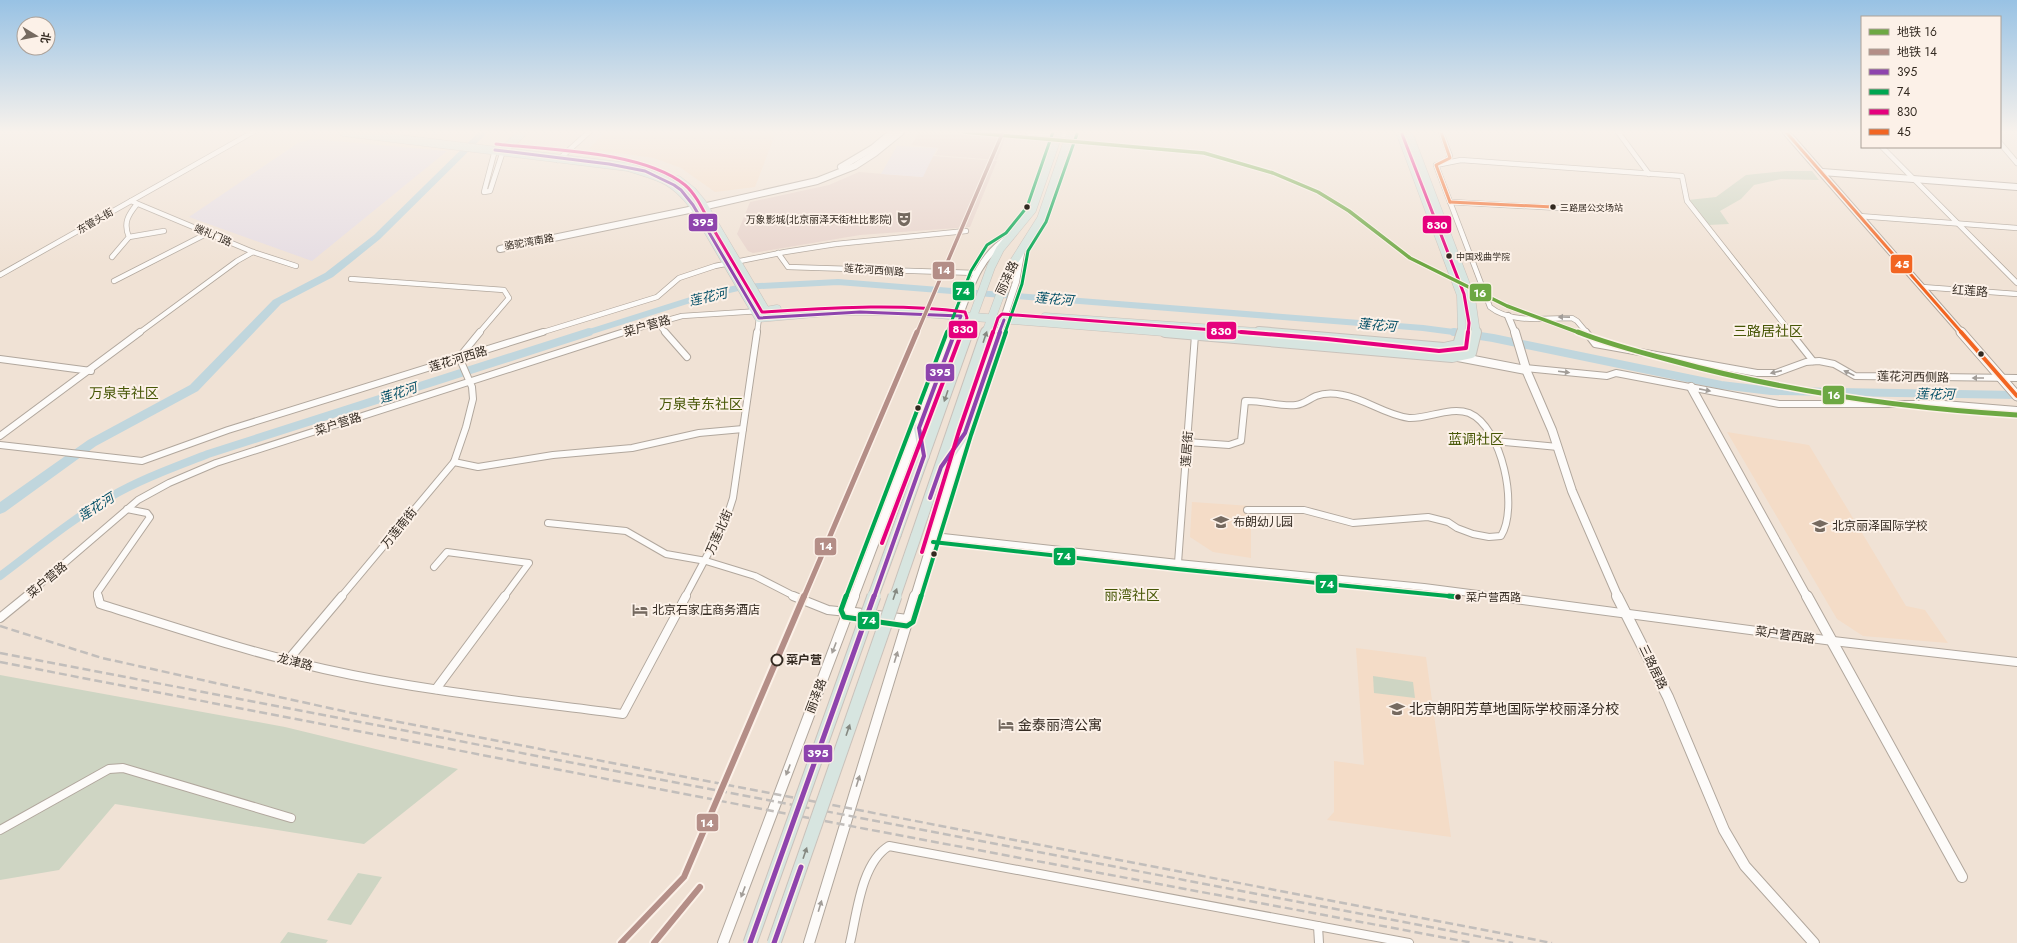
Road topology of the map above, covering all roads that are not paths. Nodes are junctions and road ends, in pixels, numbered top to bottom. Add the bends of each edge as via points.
1 (175, 176) edge
2 (490, 176) edge
3 (494, 176) edge
4 (657, 176) edge
5 (669, 176) edge
6 (817, 176) edge
7 (833, 176) edge
8 (1044, 176) edge
9 (1056, 176) edge
10 (1417, 176) edge
11 (1425, 176) edge
12 (1440, 176) edge
13 (1682, 176) edge
14 (1828, 176) edge
15 (1870, 176) edge
16 (1912, 176) edge
17 (1915, 179) junction
18 (2017, 187) edge
19 (131, 201) junction
20 (1450, 202) junction
21 (137, 204) junction
22 (703, 205) junction
23 (694, 207) junction
24 (1595, 210) dead end
25 (1862, 217) junction
26 (1959, 224) junction
27 (2017, 228) edge
28 (164, 231) dead end
29 (966, 231) dead end
30 (208, 234) junction
31 (129, 237) junction
32 (1010, 237) junction
33 (1022, 249) junction
34 (253, 252) junction
35 (778, 253) junction
36 (112, 256) dead end
37 (738, 262) junction
38 (726, 264) junction
39 (296, 266) dead end
40 (0, 275) edge
41 (976, 276) junction
42 (352, 279) dead end
43 (114, 281) dead end
44 (2017, 283) edge
45 (1926, 288) junction
46 (2017, 294) edge
47 (766, 310) junction
48 (963, 311) junction
49 (975, 312) junction
50 (992, 313) junction
51 (757, 315) junction
52 (1006, 315) junction
53 (1508, 316) junction
54 (656, 322) junction
55 (1195, 335) junction
56 (1449, 348) junction
57 (687, 357) dead end
58 (1459, 357) junction
59 (0, 359) edge
60 (462, 361) junction
61 (1813, 361) junction
62 (1526, 369) junction
63 (91, 371) junction
64 (471, 380) junction
65 (2010, 381) edge
66 (1691, 388) junction
67 (2017, 396) edge
68 (2017, 410) edge
69 (919, 428) junction
70 (743, 429) junction
71 (965, 433) junction
72 (0, 436) edge
73 (1494, 441) junction
74 (1187, 442) junction
75 (0, 445) edge
76 (1558, 447) junction
77 (924, 456) junction
78 (454, 462) junction
79 (941, 467) junction
80 (127, 509) junction
81 (1247, 510) dead end
82 (548, 523) dead end
83 (934, 536) junction
84 (706, 561) junction
85 (1178, 563) junction
86 (434, 567) dead end
87 (847, 612) junction
88 (1624, 612) junction
89 (0, 618) edge
90 (907, 620) junction
91 (1833, 641) junction
92 (288, 660) junction
93 (2017, 662) edge
94 (436, 689) junction
95 (623, 714) joint
96 (291, 818) dead end
97 (0, 830) edge
98 (1962, 877) dead end
99 (1318, 926) junction
100 (724, 943) edge
101 (750, 943) edge
102 (774, 943) edge
103 (809, 943) edge
104 (850, 943) edge
105 (1318, 943) edge
106 (1409, 943) edge
107 (1814, 943) edge

1 - 19 street, 东管头街
2 - 3 street via 484,192 490,192
4 - 23 main road via 681,190
5 - 22 main road via 682,183
6 - 22 street, 骆驼湾南路
7 - 22 street, 骆驼湾南路
8 - 32 main road, 丽泽路 via 1032,210
9 - 33 main road, 丽泽路 via 1041,219
10 - 56 main road via 1458,286 1463,308 1459,344
11 - 58 main road via 1470,292 1475,323 1474,344 1471,353
12 - 20 street
13 - 61 street via 1688,202
14 - 25 main road
15 - 17 street
16 - 17 street
17 - 18 street
17 - 26 street
19 - 21 street, 端礼门路
19 - 40 street, 东管头街
20 - 24 street
20 - 53 street via 1491,308
21 - 30 street, 端礼门路
21 - 31 street via 126,215 125,225
22 - 23 street, 骆驼湾南路
22 - 37 main road
23 - 23 street, 骆驼湾南路 via 503,244 500,249
23 - 38 main road
25 - 26 street
25 - 45 main road
26 - 27 street
26 - 44 street
28 - 31 street
29 - 35 street, 莲花河西路 via 866,240
30 - 34 street, 端礼门路
30 - 43 street
31 - 36 street
32 - 41 street, 丽泽路 via 992,249
32 - 49 main road, 丽泽路 via 996,255
33 - 50 main road, 丽泽路 via 1004,281
33 - 52 street, 丽泽路
34 - 39 street, 端礼门路
34 - 63 street via 237,260
35 - 37 street, 莲花河西路
35 - 41 street, 莲花河西侧路 via 788,267
37 - 38 street, 莲花河西路
37 - 47 main road
38 - 51 main road
38 - 60 street, 莲花河西路 via 683,276 656,297
41 - 48 street, 丽泽路
42 - 60 street via 492,288 507,292 509,298 506,303 467,348
45 - 46 street, 红莲路
45 - 65 main road
47 - 48 main road via 869,305
47 - 51 street
48 - 49 main road
48 - 51 main road via 864,310
48 - 69 street, 丽泽路
49 - 50 main road
49 -> 77 main road, 丽泽路
50 - 52 main road
79 -> 50 main road, 丽泽路
51 - 54 street, 菜户营路 via 682,316
51 - 70 street, 万莲北街
52 - 55 main road
52 - 56 main road via 1195,327
52 - 71 street, 丽泽路
61 -> 53 street via 1776,373 1745,372 1595,344 1572,318
53 - 62 street, 三路居路
54 - 57 street
54 - 64 street, 菜户营路
55 - 58 main road
55 - 74 street, 莲居街
56 - 58 street
58 - 62 street
59 - 63 street
60 - 64 street
60 - 75 street, 莲花河西路 via 228,430 142,461
65 -> 61 street, 莲花河西侧路 via 1854,376 1834,364
62 -> 66 street via 1607,376 1616,373
62 - 76 street, 三路居路
63 - 72 street
64 - 78 street, 万莲南街 via 473,394
64 - 80 street, 菜户营路 via 216,463 155,490
65 - 67 main road
66 -> 68 street via 1779,404 1944,404
66 - 91 street
69 - 77 main road
69 - 87 street, 丽泽路
70 - 78 street via 699,433 632,448 553,455 485,467
70 - 84 street, 万莲北街 via 730,508
71 - 79 main road
71 - 83 street, 丽泽路
73 - 74 street via 1474,416 1462,411 1432,417 1396,416 1349,396 1338,394 1318,396 1292,406 1245,400 1241,441 1229,445
73 - 76 street
73 - 81 street via 1508,488 1509,516 1506,529 1500,536 1473,534 1448,522 1428,517 1353,523 1304,510
74 - 85 street, 莲居街
76 - 88 street, 三路居路 via 1568,481
77 - 101 main road, 丽泽路, bridge
78 - 92 street, 万莲南街
102 -> 79 main road, 丽泽路, bridge
80 - 89 street, 菜户营路
80 - 92 street, 龙津路 via 147,513 150,517 97,593 100,604
82 - 84 street via 626,531 666,554
83 - 85 street, 菜户营西路
83 - 90 street, 丽泽路
84 - 87 street via 755,576 788,594 828,610
84 - 95 street, 万莲北街
85 - 88 street, 菜户营西路 via 1424,587
86 - 94 street via 447,552 528,562
87 - 90 street
87 -> 100 street, 丽泽路
88 - 91 street, 菜户营西路
88 - 107 street, 三路居路 via 1668,697 1731,845 1746,866
103 -> 90 street, 丽泽路
91 - 93 street, 菜户营西路
91 - 98 street
92 - 94 street, 龙津路
94 - 95 street, 龙津路
96 - 97 street via 123,768 109,769
99 - 104 street via 889,846 882,849 871,865
99 - 105 street
99 - 106 street

